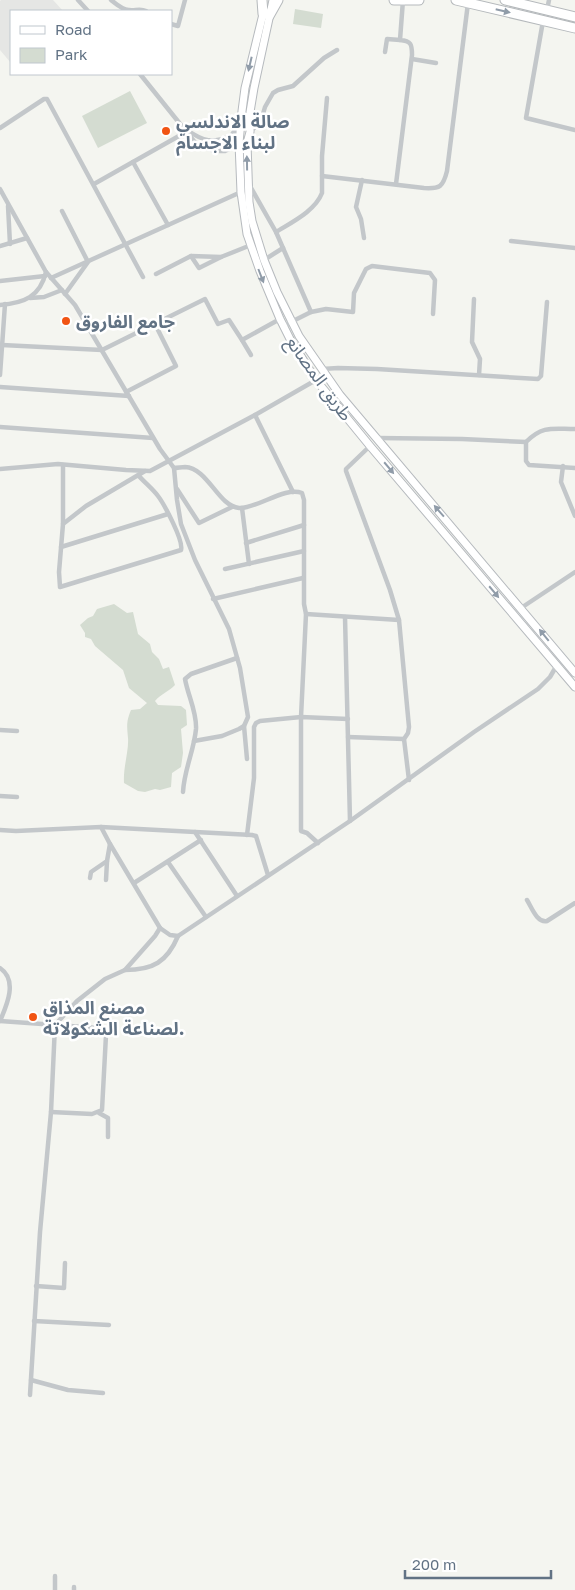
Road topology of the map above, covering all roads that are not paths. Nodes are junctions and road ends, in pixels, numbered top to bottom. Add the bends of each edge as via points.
1 (78, 0) edge
2 (88, 0) edge
3 (111, 0) edge
4 (185, 0) edge
5 (262, 0) edge
6 (266, 0) edge
7 (273, 0) edge
8 (278, 0) edge
9 (394, 0) edge
10 (403, 0) edge
11 (418, 0) edge
12 (450, 0) edge
13 (456, 0) edge
14 (505, 0) edge
15 (548, 0) edge
16 (468, 3) junction
17 (82, 5) junction
18 (87, 10) edge
19 (128, 10) edge
20 (128, 10) edge
21 (144, 10) edge
22 (547, 10) junction
23 (266, 15) junction
24 (575, 17) edge
25 (543, 20) junction
26 (172, 24) edge
27 (575, 28) edge
28 (400, 40) junction
29 (337, 50) dead end
30 (385, 52) dead end
31 (412, 59) junction
32 (436, 64) dead end
33 (141, 75) edge
34 (327, 98) dead end
35 (241, 121) junction
36 (181, 126) junction
37 (0, 128) edge
38 (575, 130) edge
39 (186, 132) junction
40 (250, 132) junction
41 (243, 143) junction
42 (133, 162) junction
43 (322, 176) junction
44 (362, 180) junction
45 (248, 182) junction
46 (94, 184) junction
47 (396, 184) junction
48 (0, 189) edge
49 (241, 192) junction
50 (0, 202) edge
51 (7, 202) junction
52 (62, 211) dead end
53 (168, 225) junction
54 (276, 232) junction
55 (27, 238) junction
56 (364, 238) dead end
57 (511, 241) dead end
58 (10, 244) junction
59 (126, 244) junction
60 (251, 245) junction
61 (0, 246) edge
62 (283, 248) junction
63 (575, 248) edge
64 (192, 256) junction
65 (221, 257) junction
66 (264, 260) junction
67 (88, 262) junction
68 (45, 274) junction
69 (156, 274) dead end
70 (143, 277) dead end
71 (51, 278) junction
72 (0, 281) edge
73 (64, 292) junction
74 (30, 298) junction
75 (474, 299) dead end
76 (547, 302) dead end
77 (3, 304) edge
78 (312, 312) junction
79 (433, 314) dead end
80 (282, 322) junction
81 (292, 322) junction
82 (155, 324) junction
83 (242, 340) junction
84 (2, 345) junction
85 (102, 350) junction
86 (251, 355) dead end
87 (321, 369) junction
88 (0, 375) edge
89 (479, 376) junction
90 (316, 380) junction
91 (0, 387) edge
92 (128, 394) junction
93 (255, 415) junction
94 (0, 427) edge
95 (575, 429) edge
96 (153, 438) junction
97 (376, 438) junction
98 (526, 442) junction
99 (370, 446) junction
100 (167, 461) junction
101 (63, 465) junction
102 (562, 466) junction
103 (174, 468) junction
104 (575, 468) edge
105 (0, 469) edge
106 (145, 471) junction
107 (138, 475) junction
108 (176, 488) junction
109 (293, 492) junction
110 (232, 507) junction
111 (242, 508) junction
112 (168, 514) junction
113 (575, 516) edge
114 (63, 524) junction
115 (304, 525) junction
116 (246, 543) junction
117 (60, 547) junction
118 (304, 551) junction
119 (249, 564) junction
120 (225, 569) dead end
121 (575, 572) edge
122 (303, 578) junction
123 (213, 599) junction
124 (521, 608) junction
125 (306, 614) junction
126 (345, 617) junction
127 (398, 620) junction
128 (237, 658) junction
129 (557, 665) junction
130 (574, 671) edge
131 (575, 686) edge
132 (301, 717) junction
133 (348, 719) junction
134 (244, 726) junction
135 (0, 730) edge
136 (18, 731) dead end
137 (348, 737) junction
138 (404, 739) junction
139 (194, 741) junction
140 (246, 759) dead end
141 (409, 780) junction
142 (183, 792) dead end
143 (0, 796) edge
144 (17, 797) dead end
145 (350, 821) junction
146 (101, 827) junction
147 (0, 830) edge
148 (195, 832) junction
149 (247, 835) junction
150 (201, 840) junction
151 (318, 843) junction
152 (110, 844) junction
153 (107, 861) junction
154 (168, 862) junction
155 (268, 875) junction
156 (90, 878) dead end
157 (106, 880) dead end
158 (134, 883) junction
159 (237, 896) junction
160 (527, 900) dead end
161 (575, 903) edge
162 (206, 917) junction
163 (160, 928) junction
164 (178, 936) junction
165 (0, 968) edge
166 (125, 970) junction
167 (0, 1021) edge
168 (56, 1025) junction
169 (51, 1112) junction
170 (99, 1113) junction
171 (108, 1137) dead end
172 (65, 1263) dead end
173 (36, 1286) junction
174 (34, 1321) junction
175 (109, 1325) dead end
176 (31, 1380) junction
177 (103, 1393) dead end
178 (30, 1395) dead end
179 (55, 1576) dead end
180 (55, 1590) edge

1 - 17 street
2 - 17 street
3 - 20 street
4 - 26 street via 178,26
5 - 23 highway
6 - 23 main road, طريق المصانع
7 - 23 main road, طريق المصانع
8 - 23 highway
9 - 10 highway
10 - 11 highway
10 - 28 street
12 - 13 highway
13 - 16 highway
14 - 22 highway
15 - 22 street
16 -> 25 highway
16 - 47 street via 445,179 435,189
17 - 18 street
19 - 21 street
22 - 24 highway
23 -> 35 main road, طريق المصانع via 245,88
23 - 40 main road, طريق المصانع via 250,112
25 - 27 highway
25 - 38 street via 526,118
28 - 30 street via 387,39
28 - 31 street via 412,44
29 - 40 street via 292,86 273,93 260,121
31 - 32 street
31 - 47 street
33 - 36 street
34 - 43 street
35 - 36 street via 231,136 211,142 198,138
35 - 41 main road, طريق المصانع
36 - 39 street
37 - 46 street via 47,99
39 - 41 street via 198,144 214,151 224,151
39 - 42 street
40 - 41 main road, طريق المصانع
45 -> 41 main road, طريق المصانع
41 - 49 main road, طريق المصانع
42 - 46 street
42 - 53 street
43 - 44 street
43 - 54 street via 320,198
44 - 47 street
44 - 56 street via 356,207
45 - 54 street
45 - 66 main road, طريق المصانع via 252,221
46 - 59 street
48 - 51 street
49 - 53 street
49 - 60 main road, طريق المصانع
50 - 51 street
51 - 55 street
51 - 58 street
52 - 67 street
53 - 59 street
54 - 62 street
55 - 58 street
55 - 68 street
57 - 63 street
58 - 61 street
59 - 67 street
59 - 70 street
60 - 65 street
60 -> 80 main road, طريق المصانع
62 - 66 street
62 - 78 street
64 - 65 street
64 - 65 street via 198,268
64 - 69 street
66 - 81 main road, طريق المصانع
67 - 71 street
67 - 73 street
68 - 71 street
68 - 72 street
68 - 74 street via 41,287
71 - 73 street
73 - 74 street
73 - 85 street
74 - 77 street
75 - 89 street via 472,342 480,359
76 - 89 street via 540,378
77 - 84 street
78 - 79 street via 326,309 353,312 354,293 366,269 372,266 430,273 434,280
78 - 81 street
80 - 81 street
80 - 83 street
80 - 90 main road, طريق المصانع
81 - 87 main road, طريق المصانع
82 - 83 street via 206,299 218,324 229,320
82 - 85 street
82 - 92 street via 176,366
83 - 86 street
84 - 85 street
84 - 88 street
85 - 92 street
87 - 89 street
87 - 97 main road, طريق المصانع
90 - 93 street
90 - 99 main road, طريق المصانع
91 - 92 street
92 - 96 street
93 - 100 street
93 - 109 street
94 - 96 street
95 - 98 street via 544,429
96 - 100 street
97 - 98 street
124 -> 97 main road, طريق المصانع
98 - 102 street via 526,463
99 - 127 street via 346,469 346,474 390,590
99 -> 129 main road, طريق المصانع
100 - 103 street
100 - 106 street
101 - 105 street
101 - 106 street
101 - 114 street
102 - 104 street
102 - 113 street via 562,482
103 - 108 street
103 - 110 street via 186,467 198,472
106 - 107 street
107 - 112 street via 158,496
107 - 114 street
108 - 110 street via 199,523
108 - 123 street via 182,524
109 - 111 street
109 - 115 street via 301,493 304,500
110 - 111 street
111 - 116 street
112 - 117 street
112 - 117 street via 181,550 60,587
114 - 117 street
115 - 116 street
115 - 118 street
116 - 119 street
118 - 119 street
118 - 122 street
119 - 120 street
121 - 124 street
122 - 123 street
122 - 125 street
123 - 128 street via 229,629
130 -> 124 main road, طريق المصانع
125 - 126 street
125 - 132 street
126 - 127 street
126 - 133 street
127 - 138 street via 409,727
128 - 134 street via 248,717
128 - 139 street via 186,678 196,726
129 - 131 main road, طريق المصانع
129 - 141 street via 538,689
132 - 133 street
132 - 149 street via 260,720 254,727 254,778
132 - 151 street via 301,832
133 - 137 street
134 - 139 street via 222,736
134 - 140 street
135 - 136 street
137 - 138 street
137 - 145 street
138 - 141 street
139 - 142 street
141 - 145 street
143 - 144 street
145 - 151 street
146 - 147 street
146 - 148 street
146 - 152 street
148 - 149 street
148 - 150 street
149 - 155 street via 256,836
150 - 154 street
150 - 159 street
151 - 155 street
152 - 153 street
152 - 158 street
153 - 156 street via 91,872
153 - 157 street
154 - 158 street
154 - 162 street
155 - 159 street
158 - 163 street
159 - 162 street
160 - 161 street via 543,922
162 - 164 street
163 - 164 street
163 - 166 street
164 - 166 street via 164,958 143,970
165 - 167 street via 8,976 10,990
166 - 168 street via 105,979 77,1001
167 - 168 street
168 - 169 street
168 - 170 street via 98,1028 106,1035 103,1105
169 - 170 street
169 - 173 street
170 - 171 street via 108,1118
172 - 173 street via 64,1288
173 - 174 street
174 - 175 street
174 - 176 street
176 - 177 street via 68,1390
176 - 178 street
179 - 180 street

